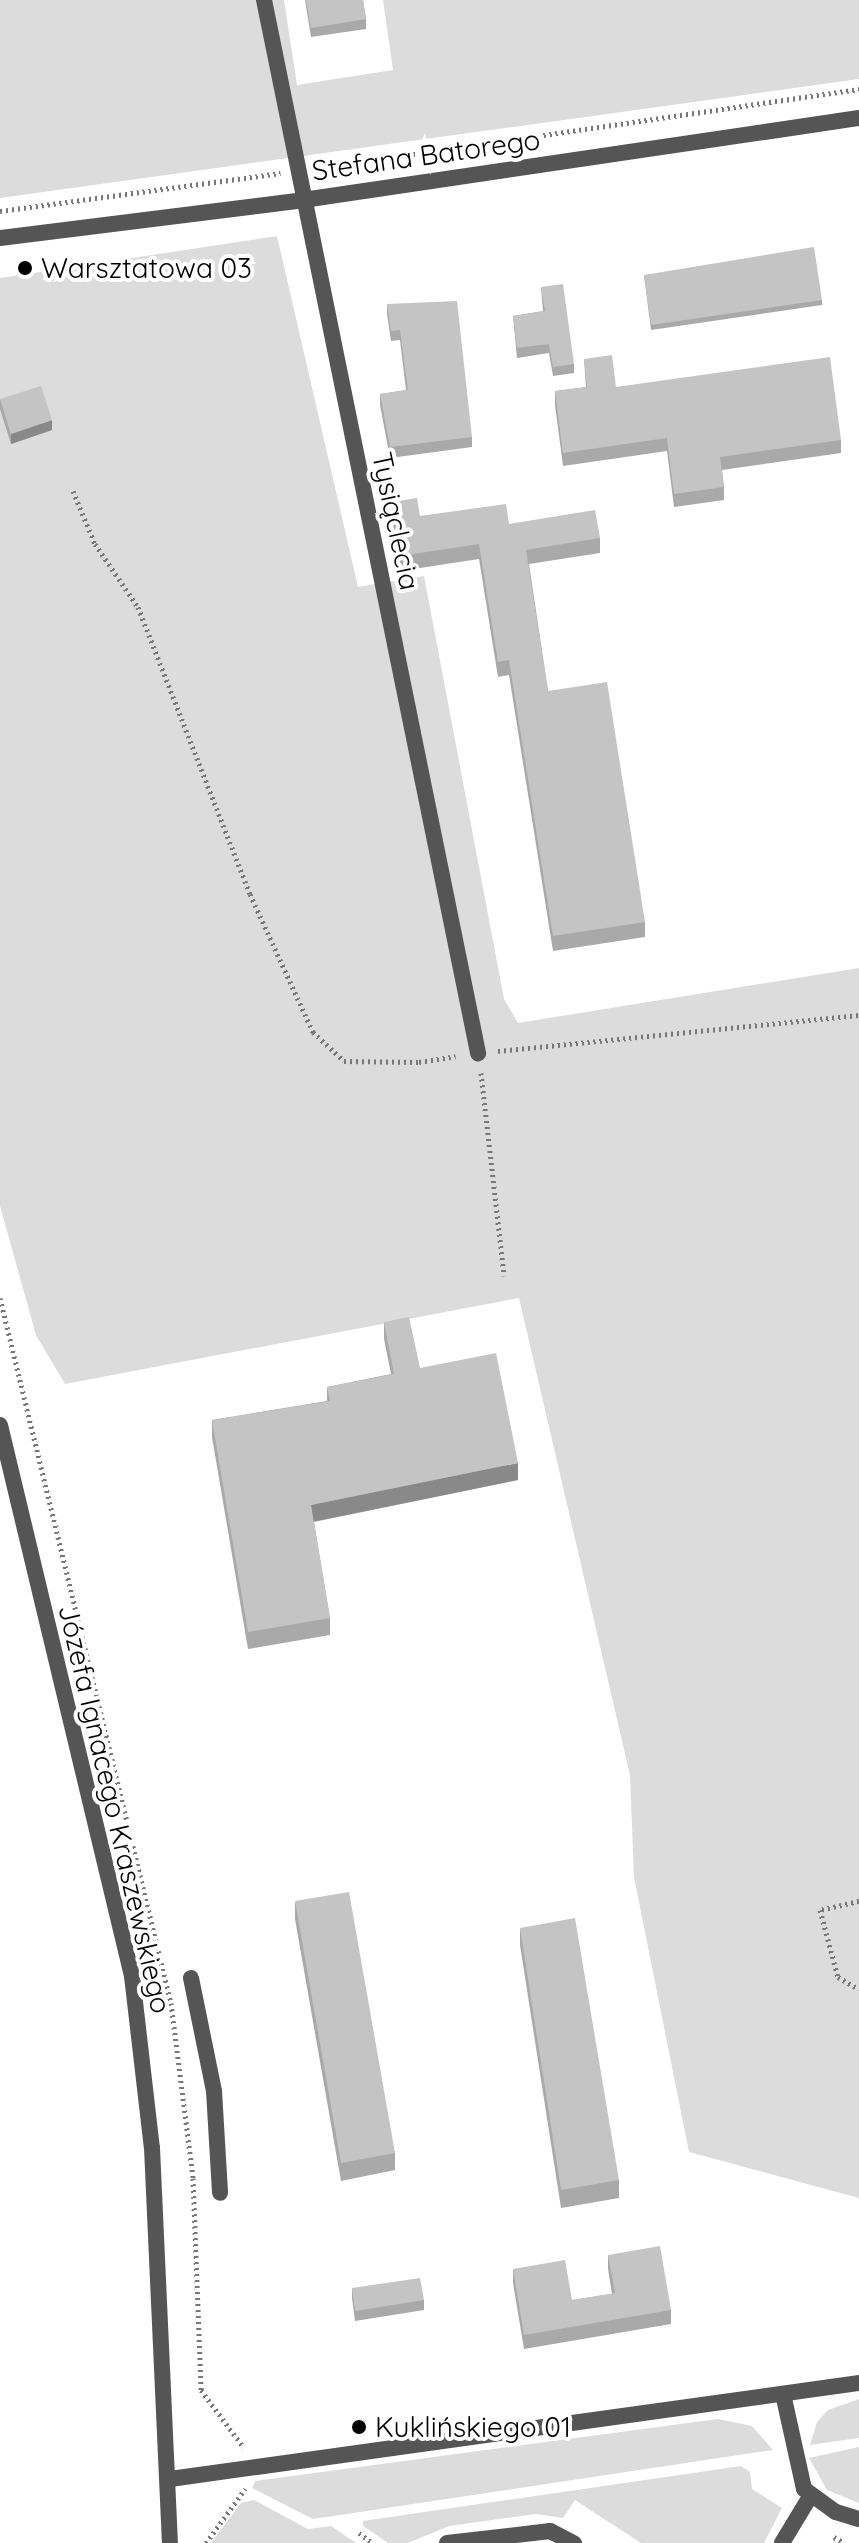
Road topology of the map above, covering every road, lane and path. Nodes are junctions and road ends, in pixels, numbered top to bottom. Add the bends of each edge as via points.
1 (264, 0) edge
2 (859, 89) edge
3 (859, 118) edge
4 (297, 171) junction
5 (303, 200) junction
6 (0, 211) edge
7 (0, 238) edge
8 (73, 491) dead end
9 (859, 1015) edge
10 (478, 1053) junction
11 (504, 1276) dead end
12 (0, 1425) edge
13 (859, 1901) edge
14 (191, 1978) dead end
15 (859, 1989) edge
16 (220, 2193) dead end
17 (859, 2383) edge
18 (783, 2394) junction
19 (170, 2479) junction
20 (811, 2495) junction
21 (859, 2519) edge
22 (359, 2533) dead end
23 (492, 2540) edge
24 (170, 2543) edge
25 (373, 2543) edge
26 (447, 2543) edge
27 (574, 2543) edge
28 (782, 2543) edge

1 - 4 street, Tysiąclecia
2 - 4 path
3 - 5 street, Stefana Batorego
4 - 5 street, Tysiąclecia
4 - 6 path
5 - 7 street, Stefana Batorego
5 - 10 street, Tysiąclecia
8 - 10 path via 95,544 138,607 250,894 313,1032 344,1061 419,1062
9 - 10 path
10 - 11 path
12 - 19 street, Józefa Ignacego Kraszewskiego via 132,1976 152,2148
13 - 15 path via 820,1910 838,1977
14 - 16 street via 214,2091
17 - 18 street
18 - 19 street
18 - 20 street via 802,2484
19 - 24 street, Józefa Ignacego Kraszewskiego
20 - 21 street
20 - 28 street
22 - 25 path
23 - 26 street
23 - 27 street via 550,2531

